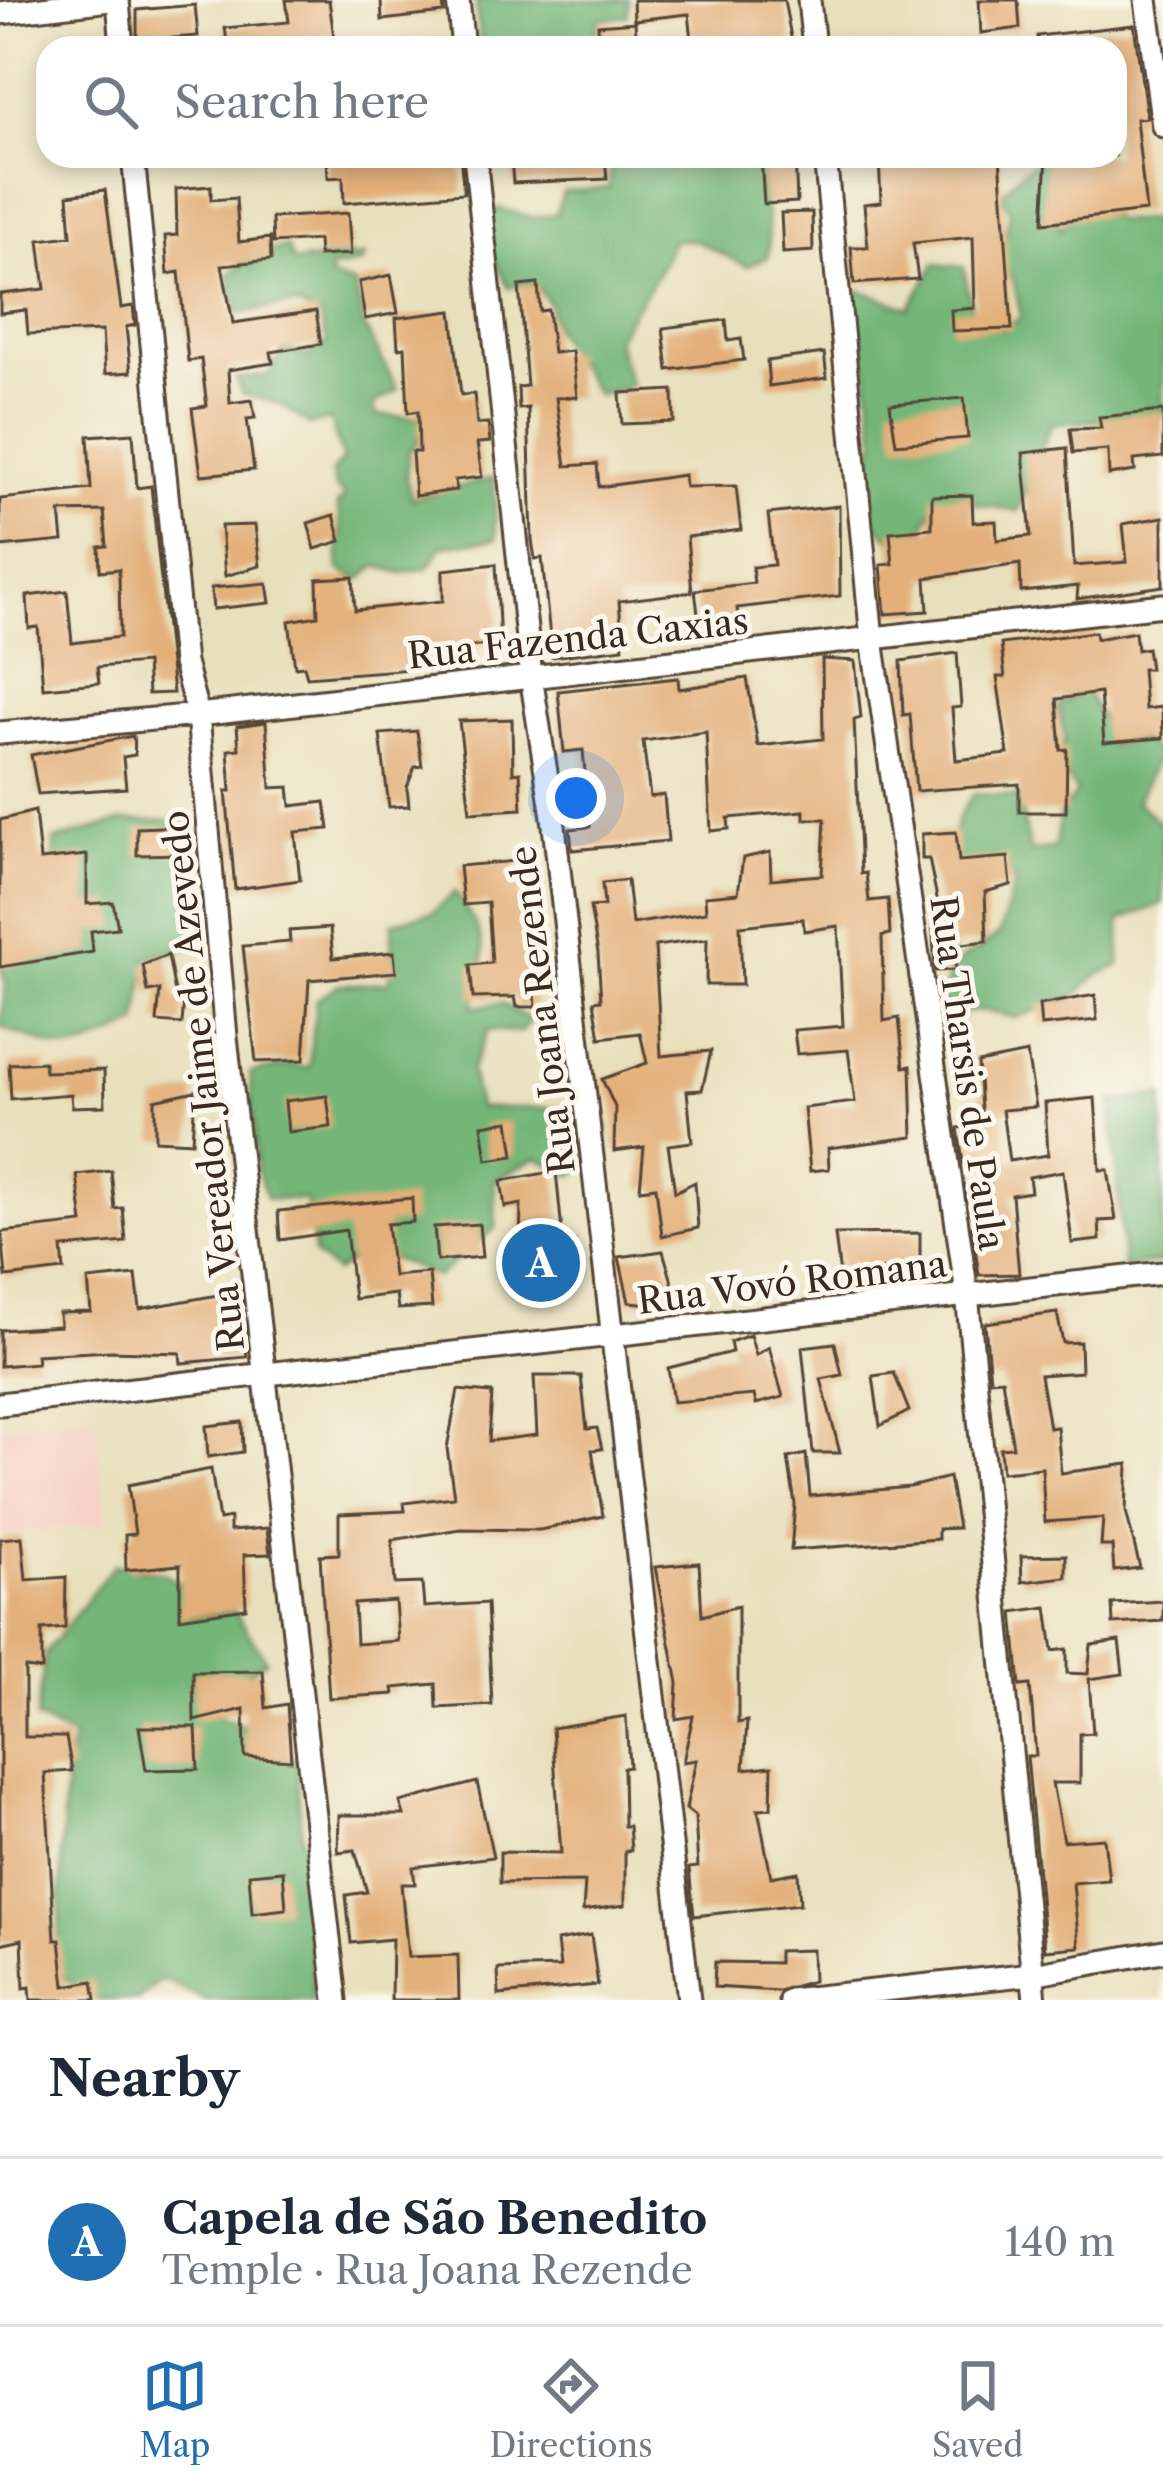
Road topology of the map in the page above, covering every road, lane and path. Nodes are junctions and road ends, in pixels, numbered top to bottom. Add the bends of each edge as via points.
1 (114, 0) edge
2 (458, 0) edge
3 (809, 0) edge
4 (1146, 0) edge
5 (0, 14) edge
6 (120, 36) edge
7 (462, 36) edge
8 (813, 36) edge
9 (1163, 125) edge
10 (134, 168) edge
11 (476, 168) edge
12 (826, 168) edge
13 (1163, 605) edge
14 (872, 639) junction
15 (530, 676) junction
16 (198, 715) junction
17 (0, 733) edge
18 (1163, 1273) edge
19 (967, 1294) junction
20 (612, 1338) junction
21 (268, 1374) junction
22 (0, 1404) edge
23 (1163, 1951) edge
24 (1032, 1974) junction
25 (335, 2000) edge
26 (689, 2000) edge
27 (790, 2000) edge
28 (1035, 2000) edge

1 - 5 street
1 - 6 street
2 - 7 street
3 - 8 street
4 - 9 street
10 - 16 street, Rua Vereador Jaime de Azevedo via 184,663
11 - 15 street, Rua Joana Rezende
12 - 14 street, Rua Tharsis de Paula
13 - 14 street, Rua Fazenda Caxias
14 - 15 street, Rua Fazenda Caxias
14 - 19 street, Rua Tharsis de Paula
15 - 16 street, Rua Fazenda Caxias
15 - 20 street, Rua Joana Rezende
16 - 17 street, Rua Fazenda Caxias
16 - 21 street, Rua Vereador Jaime de Azevedo via 226,1037
18 - 19 street, Rua Vovó Romana
19 - 20 street, Rua Vovó Romana
19 - 24 street, Rua Tharsis de Paula
20 - 21 street, Rua Vovó Romana
20 - 26 street, Rua Joana Rezende
21 - 22 street, Rua Vovó Romana
21 - 25 street, Rua Vereador Jaime de Azevedo
23 - 24 street
24 - 27 street
24 - 28 street, Rua Tharsis de Paula

